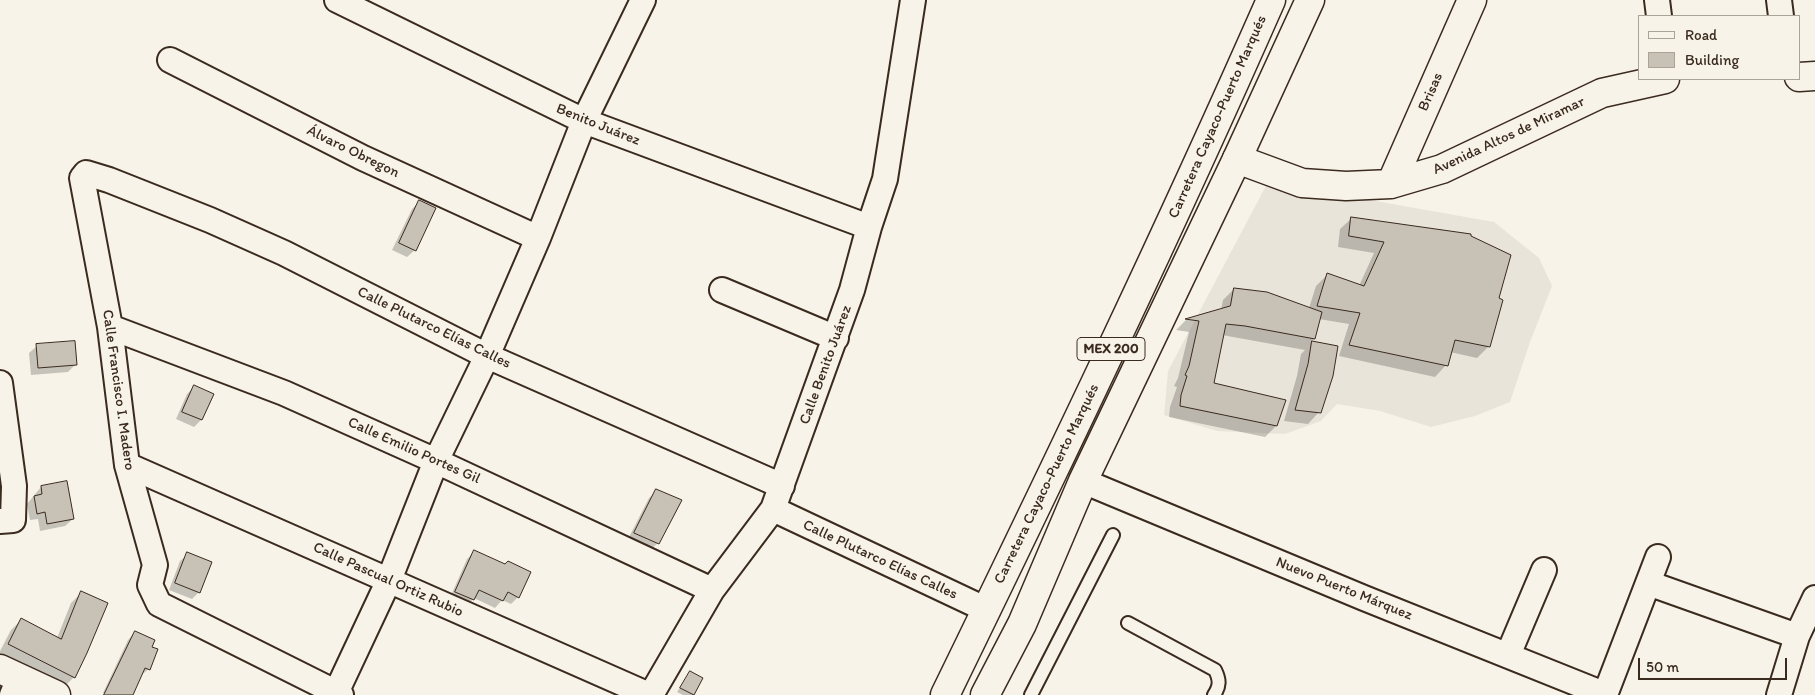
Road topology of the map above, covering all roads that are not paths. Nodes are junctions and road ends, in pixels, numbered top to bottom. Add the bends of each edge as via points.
1 (337, 0) edge
2 (643, 0) edge
3 (913, 0) edge
4 (1271, 0) edge
5 (1310, 0) edge
6 (1472, 0) edge
7 (1657, 0) edge
8 (1779, 0) edge
9 (1659, 15) edge
10 (1781, 15) edge
11 (170, 60) dead end
12 (1815, 76) edge
13 (1800, 77) edge
14 (1660, 80) edge
15 (584, 122) junction
16 (1237, 159) junction
17 (86, 173) joint
18 (1391, 184) junction
19 (869, 227) junction
20 (538, 238) junction
21 (722, 290) dead end
22 (110, 327) junction
23 (836, 338) junction
24 (487, 356) junction
25 (0, 384) edge
26 (436, 461) junction
27 (127, 466) junction
28 (1083, 482) junction
29 (782, 486) junction
30 (773, 510) junction
31 (0, 521) edge
32 (1114, 535) dead end
33 (1658, 557) dead end
34 (1544, 570) dead end
35 (389, 580) junction
36 (1648, 583) junction
37 (712, 590) junction
38 (1815, 598) edge
39 (987, 610) junction
40 (1128, 623) dead end
41 (1797, 636) junction
42 (1508, 655) junction
43 (11, 681) edge
44 (338, 694) edge
45 (56, 695) edge
46 (650, 695) edge
47 (945, 695) edge
48 (984, 695) edge
49 (1032, 695) edge
50 (1214, 695) edge
51 (1605, 695) edge
52 (1779, 695) edge

1 - 15 street, Benito Juárez
2 - 15 street
3 - 19 street, Calle Benito Juárez via 885,179
4 - 39 main road, Carretera Cayaco-Puerto Marqués / MEX 200 via 1195,172
5 - 16 main road, Carretera Cayaco-Puerto Marqués / MEX 200
6 - 18 main road, Brisas
7 - 9 street
8 - 10 street
11 - 20 street, Álvaro Obregon via 363,158
12 - 13 main road
14 - 18 main road, Avenida Altos de Miramar via 1602,93 1442,169
15 - 19 street, Benito Juárez
15 - 20 street
16 - 18 main road, Avenida Altos de Miramar via 1302,183 1346,186
16 - 28 main road, Carretera Cayaco-Puerto Marqués / MEX 200
17 - 22 street, Calle Francisco I. Madero via 82,178
17 - 24 street, Calle Plutarco Elías Calles via 210,220 284,253
19 - 23 street, Calle Benito Juárez
20 - 24 street
21 - 23 street
22 - 26 street, Calle Emilio Portes Gil via 284,393
22 - 27 street, Calle Francisco I. Madero
23 - 29 street, Calle Benito Juárez
24 - 26 street
24 - 29 street, Calle Plutarco Elías Calles
25 - 31 street via 14,486 13,520
26 - 35 street
26 - 37 street, Calle Emilio Portes Gil
27 - 35 street, Calle Pascual Ortiz Rubio
27 - 44 street, Calle Francisco I. Madero via 155,565 150,585 159,604
28 - 42 street, Nuevo Puerto Márquez
28 - 48 main road, Carretera Cayaco-Puerto Marqués / MEX 200 via 1022,624
29 - 30 street, Calle Benito Juárez
30 - 37 street, Calle Benito Juárez
30 - 39 street, Calle Plutarco Elías Calles
32 - 49 lane
33 - 36 street
34 - 42 street
35 - 44 street
35 - 46 street, Calle Pascual Ortiz Rubio
36 - 41 street
36 - 51 street
37 - 46 street, Calle Benito Juárez
38 - 41 street
39 - 47 main road, Carretera Cayaco-Puerto Marqués / MEX 200
40 - 50 lane via 1215,670 1219,688
41 - 52 street
42 - 51 street, Nuevo Puerto Márquez
43 - 45 main road

